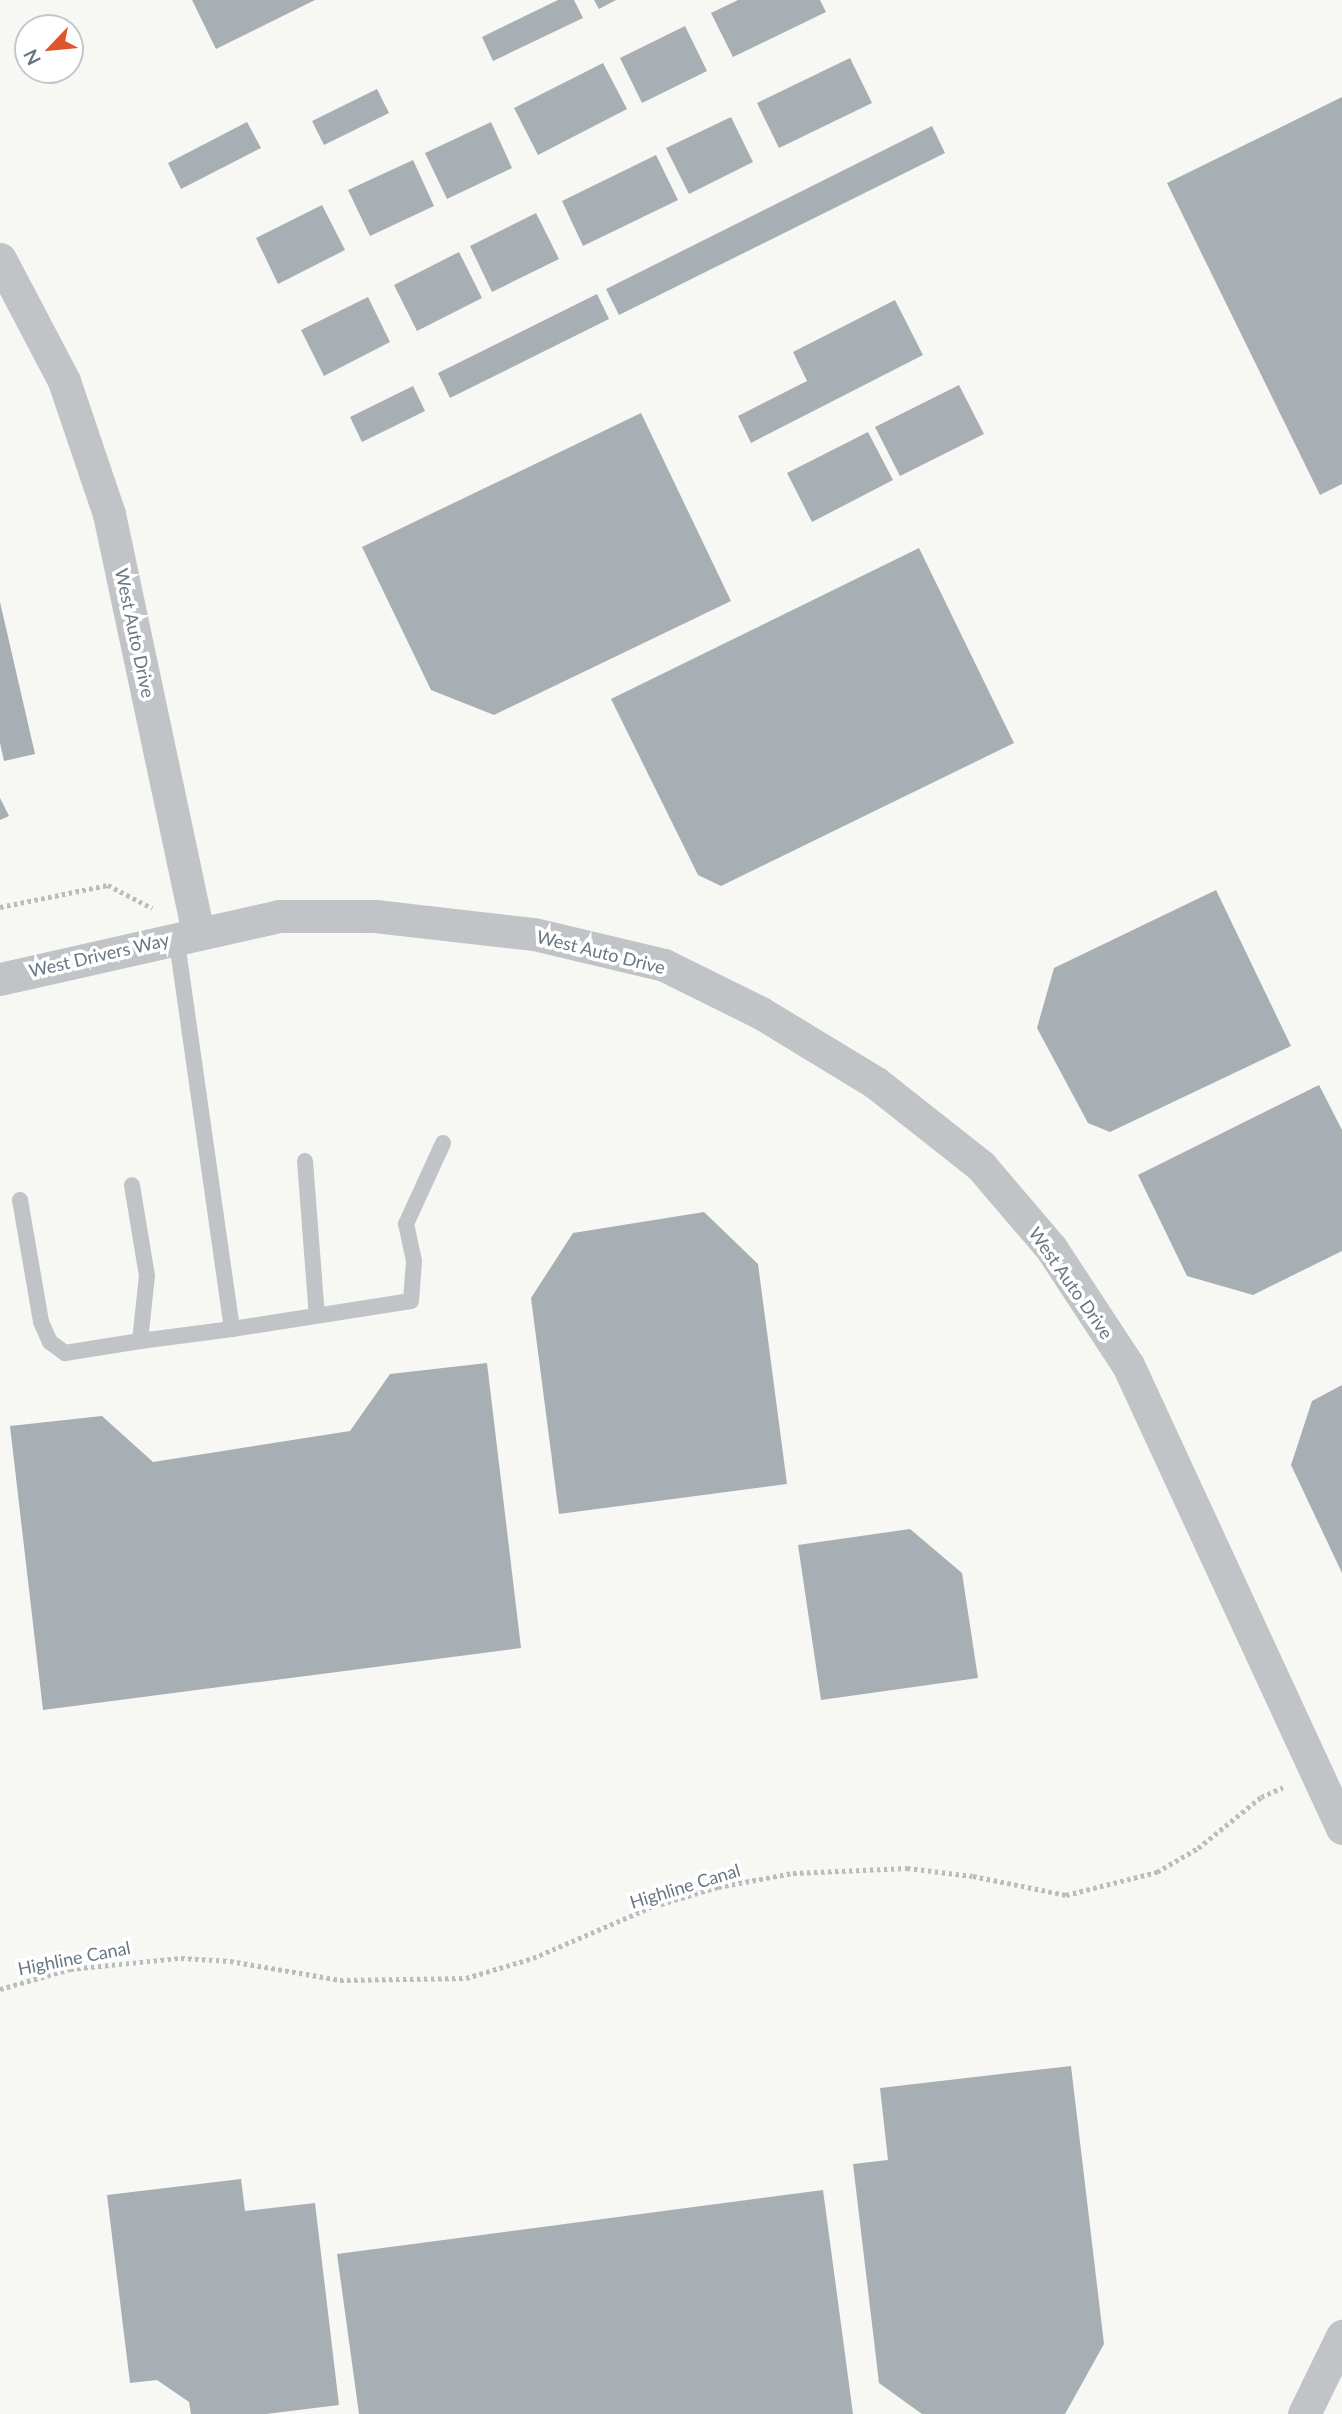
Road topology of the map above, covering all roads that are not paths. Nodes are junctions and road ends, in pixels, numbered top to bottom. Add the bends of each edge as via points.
1 (0, 258) edge
2 (187, 935) junction
3 (0, 979) edge
4 (443, 1143) dead end
5 (305, 1161) dead end
6 (132, 1185) dead end
7 (20, 1200) dead end
8 (317, 1316) junction
9 (232, 1329) junction
10 (140, 1341) junction
11 (1342, 1828) edge
12 (1342, 2336) edge
13 (1304, 2414) edge

1 - 2 street, West Auto Drive via 64,381 109,514
2 - 3 street, West Drivers Way
2 - 9 lane
2 - 11 street, West Auto Drive via 280,916 375,916 534,934 664,965 761,1013 876,1083 981,1166 1051,1248 1128,1366
4 - 8 lane via 406,1224 414,1261 411,1301
5 - 8 lane
6 - 10 lane via 147,1276
7 - 10 lane via 41,1322 50,1342 65,1353
8 - 9 lane
9 - 10 lane
12 - 13 street

